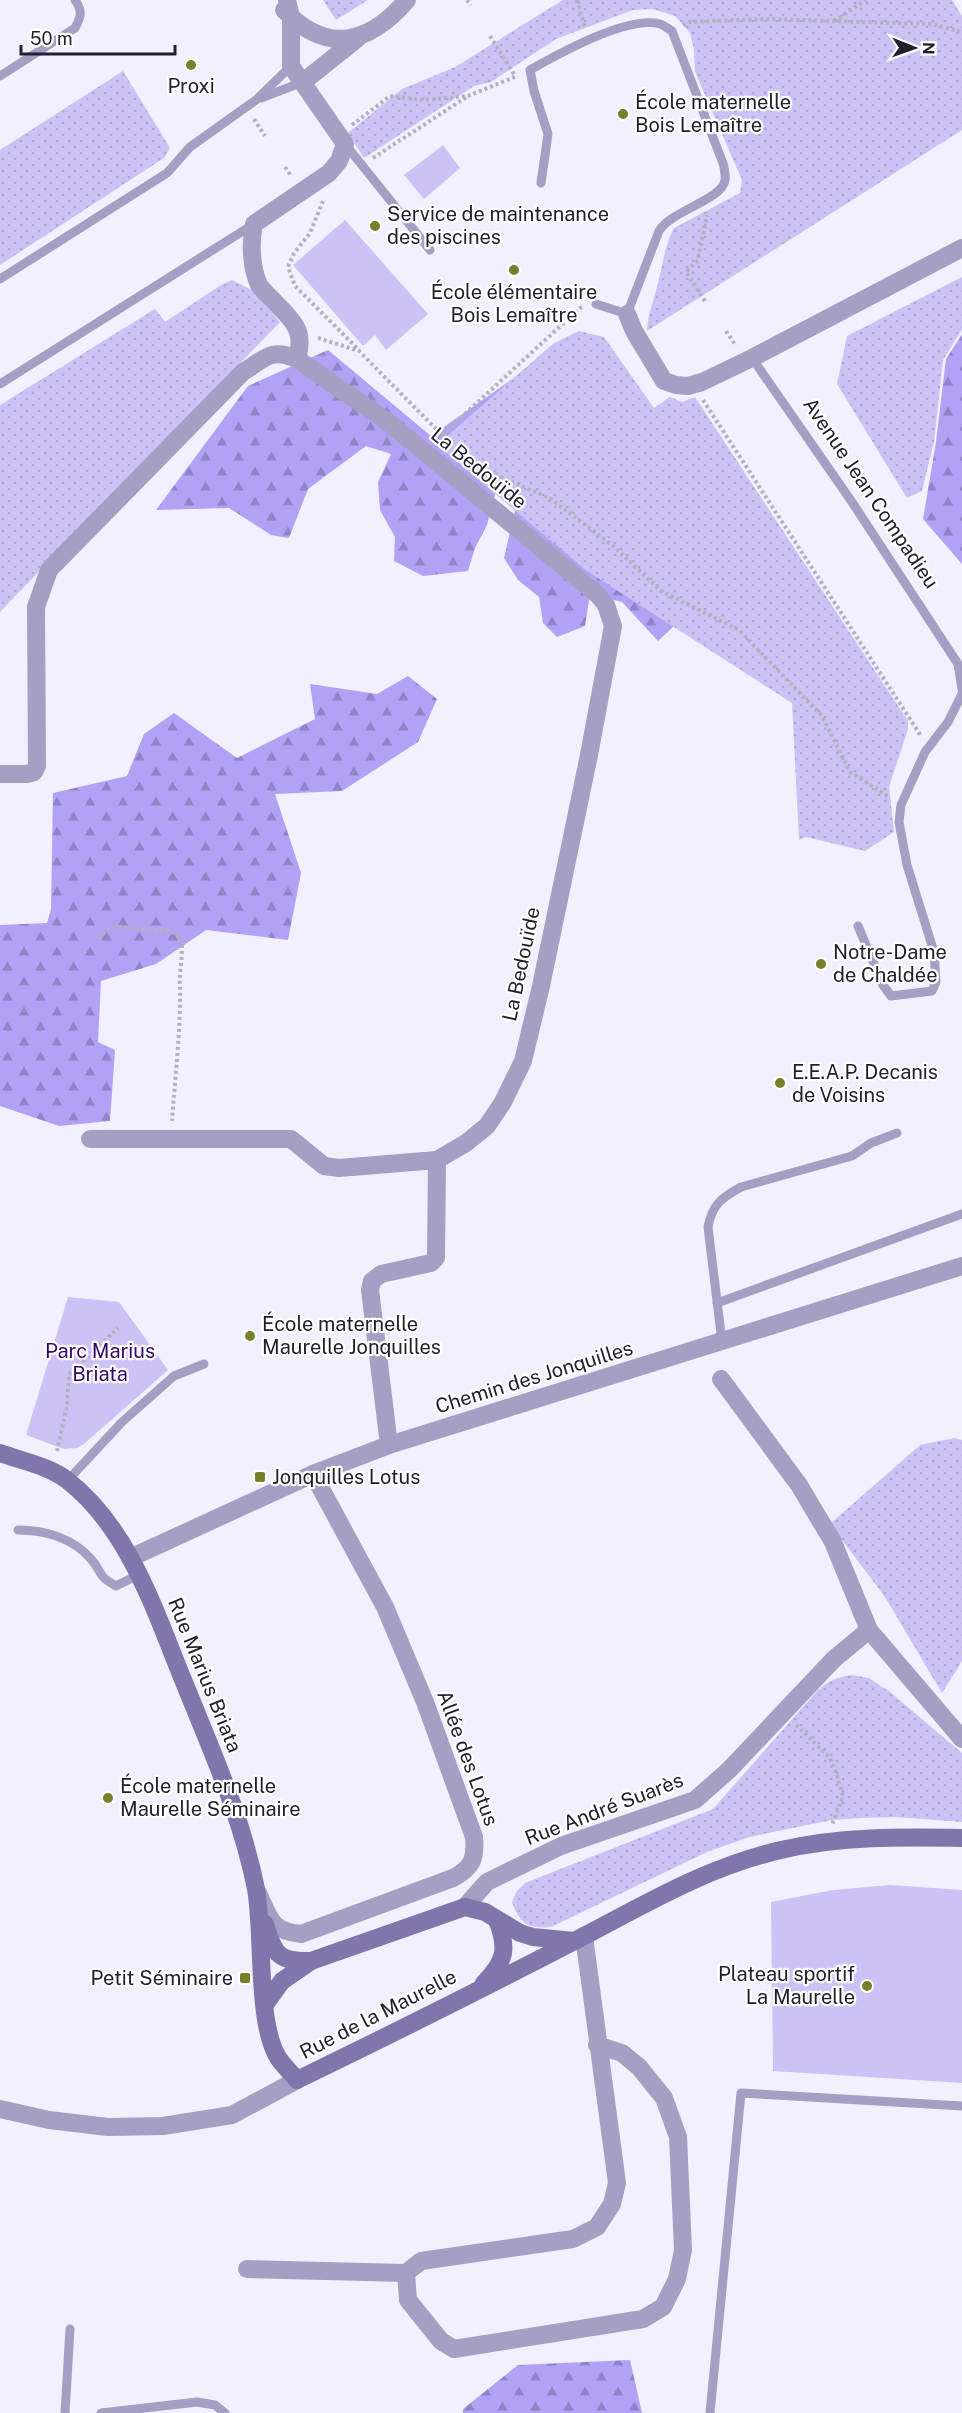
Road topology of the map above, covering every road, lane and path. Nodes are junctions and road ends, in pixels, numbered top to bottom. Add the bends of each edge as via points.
1 (75, 0) edge
2 (274, 0) edge
3 (407, 0) edge
4 (467, 0) edge
5 (577, 0) edge
6 (866, 0) edge
7 (471, 5) dead end
8 (289, 8) edge
9 (833, 22) junction
10 (672, 31) junction
11 (962, 32) edge
12 (490, 36) dead end
13 (358, 38) junction
14 (589, 41) junction
15 (291, 66) junction
16 (530, 70) junction
17 (0, 76) edge
18 (516, 76) junction
19 (303, 82) junction
20 (468, 96) junction
21 (256, 100) junction
22 (246, 107) junction
23 (265, 136) dead end
24 (342, 139) junction
25 (361, 165) junction
26 (541, 183) dead end
27 (324, 196) dead end
28 (710, 197) junction
29 (254, 224) junction
30 (962, 248) edge
31 (430, 250) dead end
32 (0, 279) edge
33 (705, 301) dead end
34 (596, 304) joint
35 (627, 314) junction
36 (297, 326) junction
37 (360, 351) junction
38 (752, 358) junction
39 (297, 359) junction
40 (0, 384) edge
41 (706, 404) dead end
42 (442, 435) junction
43 (962, 689) edge
44 (962, 694) edge
45 (929, 747) junction
46 (0, 774) edge
47 (901, 805) junction
48 (858, 926) dead end
49 (98, 938) dead end
50 (897, 1132) dead end
51 (90, 1139) dead end
52 (171, 1139) junction
53 (436, 1160) junction
54 (962, 1214) edge
55 (962, 1266) edge
56 (717, 1303) junction
57 (118, 1328) dead end
58 (722, 1342) junction
59 (204, 1364) dead end
60 (721, 1379) dead end
61 (389, 1445) junction
62 (0, 1453) edge
63 (89, 1460) junction
64 (313, 1474) junction
65 (68, 1480) junction
66 (18, 1530) dead end
67 (130, 1558) junction
68 (138, 1575) junction
69 (868, 1630) junction
70 (782, 1712) junction
71 (958, 1735) edge
72 (832, 1820) dead end
73 (962, 1838) edge
74 (256, 1890) junction
75 (465, 1907) junction
76 (497, 1920) junction
77 (579, 1938) junction
78 (311, 1961) junction
79 (479, 1988) junction
80 (266, 2003) junction
81 (597, 2045) junction
82 (297, 2080) junction
83 (962, 2106) edge
84 (0, 2109) edge
85 (247, 2270) dead end
86 (406, 2273) junction
87 (70, 2329) dead end
88 (215, 2409) edge
89 (65, 2413) edge
90 (101, 2413) edge
91 (225, 2413) edge
92 (710, 2413) edge

1 - 17 lane via 81,17 75,28
2 - 8 street
3 - 13 street via 379,27
4 - 7 path
5 - 14 path
6 - 9 path
8 - 13 street via 312,32 329,38
8 - 15 street
9 - 10 path via 689,22
9 - 11 path via 931,24
10 - 14 lane via 662,24 644,22
10 - 28 lane via 726,179 720,191
12 - 18 path
13 - 19 street
14 - 16 lane
15 - 19 street
15 - 21 lane
16 - 18 path
16 - 26 lane via 548,134
18 - 20 path
19 - 21 lane
19 - 24 street
20 - 24 path via 424,100 390,96
20 - 25 path
21 - 22 lane
22 - 23 path
22 - 32 lane via 190,147 166,173
24 - 25 lane
24 - 29 street via 344,152 329,173
25 - 31 lane
27 - 37 path via 310,233 288,267 295,286
28 - 33 path via 698,260 686,272
28 - 35 lane via 665,222
29 - 36 street via 252,253 260,286
29 - 40 lane
30 - 38 street
34 - 35 lane
34 - 42 path via 580,308
35 - 38 street via 664,381 688,386
36 - 37 path via 317,338
36 - 39 street via 301,337
37 - 42 path
38 - 43 lane, Avenue Jean Compadieu via 958,664
39 - 46 street, La Bedouïde via 280,352 271,354 243,372 49,570 36,607 37,766 27,774
39 - 53 street, La Bedouïde via 388,422 598,595 613,626 523,1061 487,1126
41 - 45 path
42 - 47 path via 485,470 551,499 613,546 661,591 740,630 822,716 850,772
44 - 45 lane
45 - 47 lane
47 - 48 lane via 901,838 934,952 936,982 932,991 891,996
49 - 52 path via 117,927 171,931 181,938 182,1003
50 - 56 lane via 852,1156 741,1187 724,1196 711,1212 708,1227
51 - 52 street, La Bedouïde
52 - 53 street, La Bedouïde via 291,1139 324,1167
53 - 61 street via 436,1258 431,1263 381,1274 372,1281 370,1290
54 - 56 lane
55 - 58 street, Chemin des Jonquilles
56 - 58 lane
57 - 63 path via 69,1374 67,1406 56,1451
58 - 61 street, Chemin des Jonquilles
59 - 63 lane via 174,1376 122,1422
60 - 69 street via 799,1485 833,1542
61 - 64 street, Chemin des Jonquilles
62 - 65 street, Rue Marius Briata
63 - 65 lane
64 - 67 street, Chemin des Jonquilles
64 - 74 street, Allée des Lotus via 385,1607 425,1702 474,1837 475,1854 465,1871 453,1878 301,1934 285,1933 274,1925
65 - 67 street, Rue Marius Briata via 106,1520
66 - 68 lane via 69,1541 92,1560 101,1578 116,1586
67 - 68 street, Rue Marius Briata
68 - 74 street, Rue Marius Briata via 233,1802
69 - 70 street, Rue André Suarès
69 - 71 street
70 - 72 path via 829,1757 836,1769 843,1796
70 - 75 street, Rue André Suarès via 729,1770 695,1800 561,1846 487,1882
73 - 77 street, Rue de la Maurelle via 830,1840 779,1850 708,1873
74 - 78 street, Rue André Suarès via 270,1941 278,1953 290,1962
74 - 80 street, Rue Marius Briata
75 - 76 street
75 - 78 street, Rue André Suarès
76 - 77 street via 533,1937
76 - 79 street, Rue de la Maurelle via 503,1937 503,1956 497,1970
77 - 79 street, Rue de la Maurelle
77 - 81 street
78 - 80 street, Rue André Suarès via 282,1981
79 - 82 street, Rue de la Maurelle
80 - 82 street, Rue Marius Briata via 268,2031 278,2058
81 - 86 street via 617,2182 612,2204 597,2227 573,2239 421,2261
81 - 86 street via 622,2053 639,2067 664,2098 678,2137 683,2250 677,2279 663,2307 643,2319 454,2349 441,2341 408,2300
82 - 84 street via 232,2115 163,2126 108,2127
83 - 92 lane via 741,2093
85 - 86 street
87 - 89 lane
88 - 90 lane via 197,2402
88 - 91 lane

